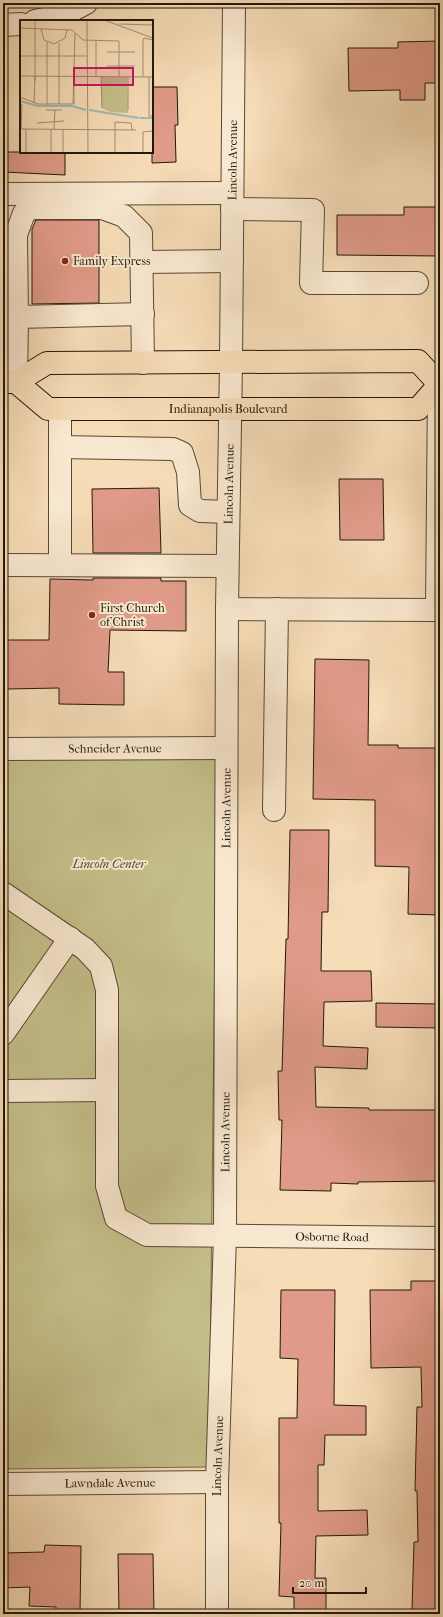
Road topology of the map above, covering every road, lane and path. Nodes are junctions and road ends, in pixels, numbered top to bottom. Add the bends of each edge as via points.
1 (86, 3) edge
2 (234, 3) edge
3 (40, 20) edge
4 (3, 24) edge
5 (20, 24) edge
6 (3, 194) edge
7 (232, 201) junction
8 (232, 261) junction
9 (142, 262) junction
10 (417, 283) dead end
11 (143, 314) junction
12 (17, 317) junction
13 (231, 362) junction
14 (144, 363) junction
15 (9, 382) edge
16 (440, 385) edge
17 (60, 409) junction
18 (230, 409) junction
19 (60, 447) junction
20 (439, 460) edge
21 (228, 512) junction
22 (3, 565) edge
23 (60, 565) junction
24 (228, 566) junction
25 (227, 609) junction
26 (277, 609) junction
27 (438, 610) edge
28 (3, 748) edge
29 (226, 748) junction
30 (274, 810) dead end
31 (6, 900) edge
32 (70, 938) junction
33 (3, 1034) edge
34 (106, 1090) junction
35 (3, 1091) edge
36 (225, 1236) junction
37 (440, 1238) edge
38 (216, 1482) junction
39 (3, 1484) edge
40 (217, 1614) edge

1 - 3 street via 63,15
2 - 7 street, Lincoln Avenue
4 - 5 street
6 - 7 street
7 - 8 street, Lincoln Avenue
7 - 10 street via 314,210 311,283
8 - 9 street
8 - 13 street, Lincoln Avenue
9 - 11 street
9 - 12 street via 142,233 124,216 102,208 32,208 24,213 16,235
11 - 12 street
11 - 14 street
12 - 15 street
13 - 14 highway
13 - 16 highway via 418,361
13 - 18 street, Lincoln Avenue
14 - 15 highway via 47,363
15 - 17 highway, Indianapolis Boulevard via 48,409
16 - 18 highway, Indianapolis Boulevard via 418,409
16 - 20 street
17 - 18 highway, Indianapolis Boulevard
17 - 19 street
18 - 21 street, Lincoln Avenue
19 - 21 street via 173,449 182,453 188,472 190,505 200,511
19 - 23 street
20 - 27 street
21 - 24 street, Lincoln Avenue
22 - 23 street
23 - 24 street
24 - 25 street, Lincoln Avenue
25 - 26 street
25 - 29 street, Lincoln Avenue
26 - 27 street
26 - 30 street
28 - 29 street, Schneider Avenue
29 - 36 street, Lincoln Avenue
31 - 32 street, Osborne Road
32 - 33 street
32 - 34 street, Osborne Road via 101,966 106,984
34 - 35 street
34 - 36 street, Osborne Road via 107,1186 116,1218 147,1235
36 - 37 street, Osborne Road
36 - 38 street, Lincoln Avenue
38 - 39 street, Lawndale Avenue
38 - 40 street, Lincoln Avenue

